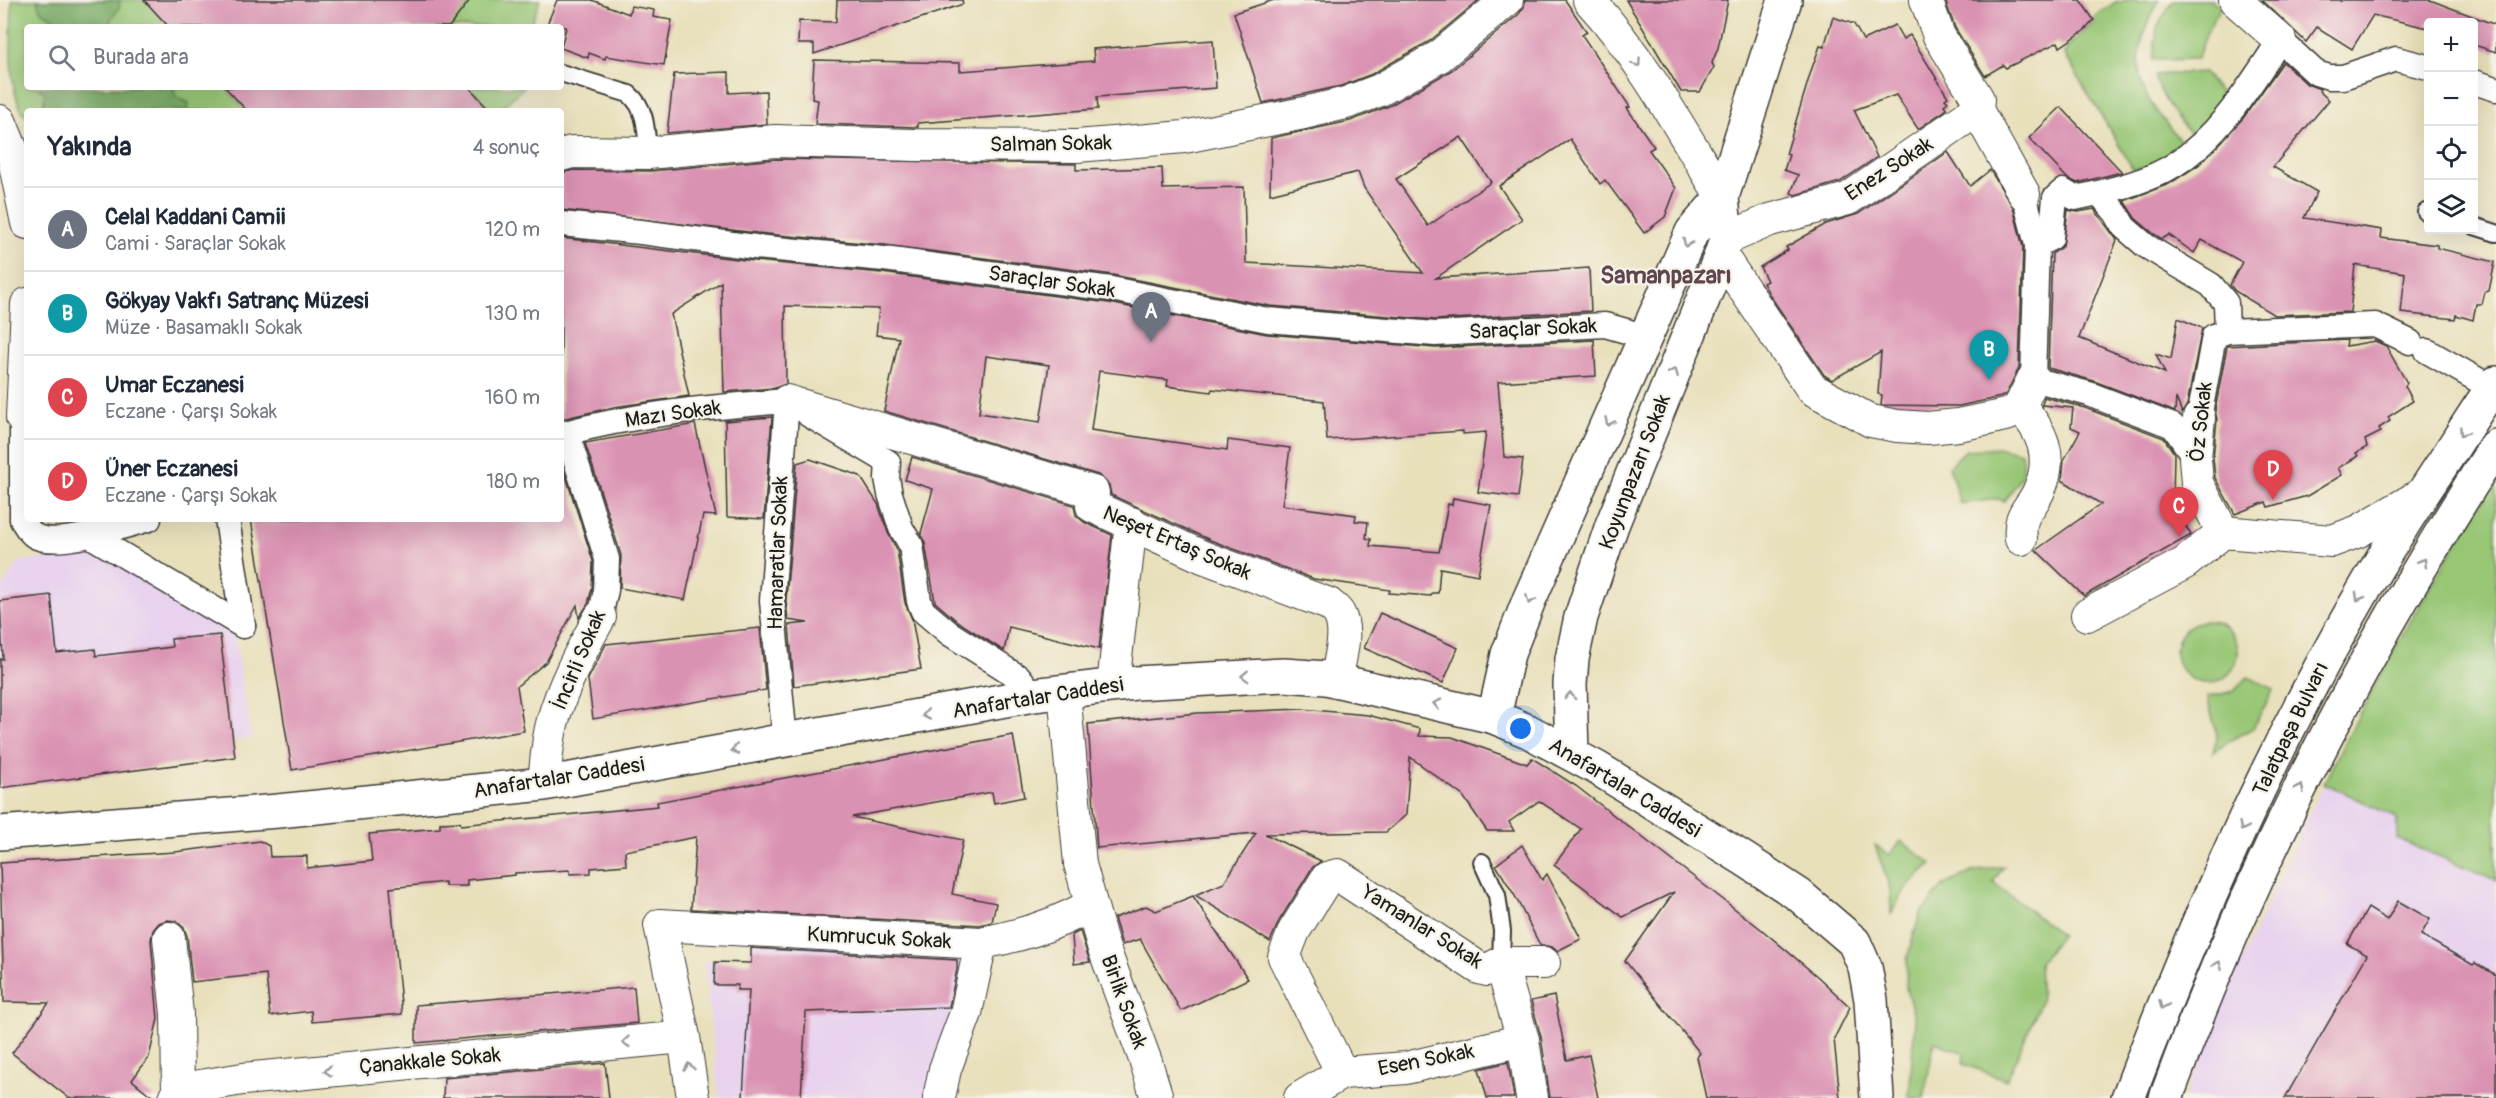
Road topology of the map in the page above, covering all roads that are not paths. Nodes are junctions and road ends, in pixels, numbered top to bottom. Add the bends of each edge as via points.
1 (1507, 0) edge
2 (1589, 0) edge
3 (1785, 0) edge
4 (1926, 0) edge
5 (2235, 0) edge
6 (1614, 14) edge
7 (2280, 40) junction
8 (2424, 66) edge
9 (564, 74) edge
10 (2478, 83) edge
11 (2496, 89) edge
12 (1977, 110) junction
13 (0, 121) edge
14 (648, 153) junction
15 (564, 154) edge
16 (2099, 193) junction
17 (2024, 194) joint
18 (1722, 197) junction
19 (24, 208) edge
20 (0, 221) edge
21 (24, 222) edge
22 (564, 224) edge
23 (2478, 227) edge
24 (2496, 233) edge
25 (2037, 245) junction
26 (1723, 247) junction
27 (24, 335) edge
28 (1647, 337) junction
29 (2220, 337) junction
30 (2494, 386) edge
31 (2026, 392) junction
32 (787, 401) junction
33 (16, 418) edge
34 (2199, 418) joint
35 (564, 434) edge
36 (2496, 446) edge
37 (2195, 458) junction
38 (2422, 494) junction
39 (138, 522) edge
40 (228, 522) edge
41 (1131, 523) junction
42 (2223, 532) junction
43 (90, 535) junction
44 (2022, 539) dead end
45 (2087, 615) dead end
46 (600, 617) joint
47 (1336, 681) junction
48 (1113, 685) junction
49 (1049, 693) junction
50 (1494, 717) junction
51 (785, 741) junction
52 (1572, 754) junction
53 (544, 784) junction
54 (0, 833) edge
55 (1482, 862) dead end
56 (1091, 905) junction
57 (169, 938) dead end
58 (981, 943) junction
59 (1501, 963) junction
60 (1544, 963) dead end
61 (684, 1037) junction
62 (1522, 1040) junction
63 (1341, 1073) junction
64 (176, 1096) edge
65 (693, 1098) edge
66 (939, 1098) edge
67 (1156, 1098) edge
68 (1300, 1098) edge
69 (1532, 1098) edge
70 (1877, 1098) edge
71 (2128, 1098) edge
72 (2166, 1098) edge

1 - 14 street, Salman Sokak via 1440,56 1380,90 1346,103 1184,137 1077,146 775,141
2 - 6 street, Koyunpazarı Sokak
3 - 18 main road
4 - 12 street via 1940,36 1978,99
5 - 7 street
6 -> 18 street, Koyunpazarı Sokak
7 - 8 street via 2316,73 2329,77 2357,79 2396,59
7 - 16 street via 2249,88 2217,128 2190,153 2155,175
9 - 14 lane via 629,94 637,101 646,125
10 - 11 street
12 - 17 street
12 - 26 street, Enez Sokak via 1848,199 1770,220
13 - 19 street via 12,150
14 - 15 street, Salman Sokak
16 - 25 street via 2075,198 2063,191 2055,198 2051,238
16 - 29 street, Öz Sokak via 2124,227 2146,246 2211,285 2226,303
17 - 25 street
18 - 26 main road, Koyunpazarı Sokak
18 -> 28 main road, Koyunpazarı Sokak via 1692,232
20 - 21 street
22 - 28 street, Saraçlar Sokak via 884,259 1111,289 1268,320 1435,334 1605,325
23 - 24 lane
25 - 31 street
26 - 31 street via 1812,389 1871,421 1897,426 1958,425 2009,414
52 -> 26 main road, Koyunpazarı Sokak via 1570,684 1581,617 1612,525
27 - 33 street
28 -> 50 main road, Koyunpazarı Sokak via 1529,600 1508,654
29 - 30 street via 2375,325
29 - 34 street, Öz Sokak
30 -> 38 main road, Talatpaşa Bulvarı
31 - 37 street via 2089,394 2173,426
31 - 44 street via 2047,457 2040,488 2019,523
32 - 35 street, Mazı Sokak via 691,409
32 - 41 street, Neşet Ertaş Sokak via 1093,492 1092,506
32 - 49 street via 888,462 890,494 911,545 923,611 949,633
32 - 51 street, Hamaratlar Sokak via 772,601
33 - 43 street via 22,520 28,530 48,539
34 - 37 street, Öz Sokak
35 - 46 street, İncirli Sokak via 607,560
72 -> 36 main road, Talatpaşa Bulvarı via 2228,943 2327,733 2404,592
37 - 42 street, Öz Sokak via 2197,483
38 - 42 street via 2359,531 2332,541
38 -> 71 main road, Talatpaşa Bulvarı via 2372,573 2273,760 2157,1020
39 - 43 street
40 - 43 street via 243,626
41 - 47 street, Neşet Ertaş Sokak via 1203,557 1329,604 1339,612 1342,623
41 - 48 street
42 - 45 street via 2184,562
46 - 53 street, İncirli Sokak via 561,697 552,726
47 -> 48 main road, Anafartalar Caddesi via 1284,675 1226,676
50 -> 47 main road, Anafartalar Caddesi
48 - 49 main road, Anafartalar Caddesi
49 -> 51 main road, Anafartalar Caddesi
49 - 56 street, Birlik Sokak
50 - 52 main road, Anafartalar Caddesi
51 -> 53 main road, Anafartalar Caddesi
52 - 70 main road, Anafartalar Caddesi via 1799,895 1854,942 1865,967 1871,1000
53 - 54 main road, Anafartalar Caddesi via 278,811
55 - 59 lane via 1497,895
56 - 58 street, Kumrucuk Sokak via 1067,920 1012,938
56 - 67 street, Birlik Sokak
57 - 64 street via 177,1014
58 - 61 street, Kumrucuk Sokak via 660,925
58 - 66 street via 966,1013 945,1069
59 - 60 street, Yamanlar Sokak
59 - 62 street
59 - 63 street, Yamanlar Sokak via 1487,970 1479,968 1338,875 1327,878 1294,931 1284,957
61 -> 64 street, Çanakkale Sokak via 243,1079 194,1087
65 -> 61 street
62 - 63 street, Esen Sokak via 1406,1068
62 - 69 street
63 - 68 street, Esen Sokak

